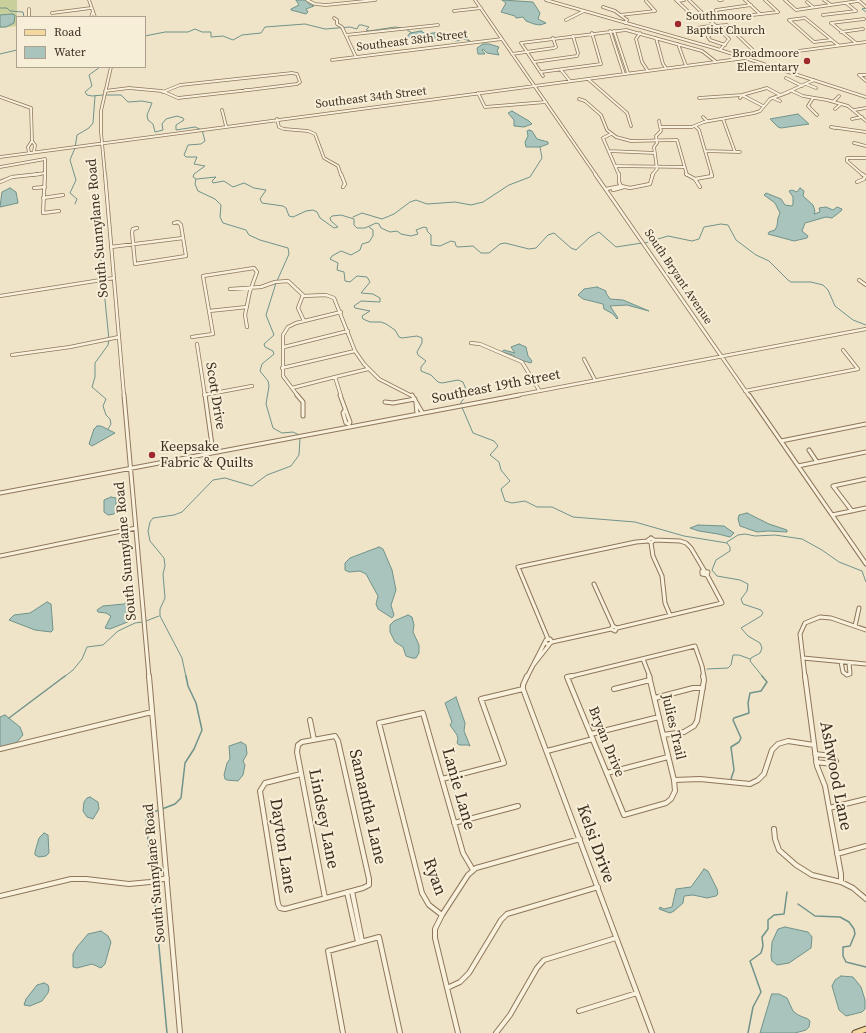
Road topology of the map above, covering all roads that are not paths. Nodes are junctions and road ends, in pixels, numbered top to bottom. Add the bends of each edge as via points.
1 (89, 0) edge
2 (307, 0) edge
3 (375, 0) edge
4 (475, 0) edge
5 (546, 0) edge
6 (677, 0) edge
7 (684, 0) edge
8 (689, 0) edge
9 (745, 0) edge
10 (765, 0) edge
11 (785, 0) edge
12 (824, 0) edge
13 (844, 0) edge
14 (646, 1) dead end
15 (858, 1) edge
16 (807, 2) dead end
17 (847, 3) junction
18 (751, 5) junction
19 (831, 5) junction
20 (603, 7) dead end
21 (813, 7) junction
22 (866, 7) edge
23 (91, 8) junction
24 (481, 8) junction
25 (28, 9) dead end
26 (93, 11) junction
27 (454, 11) dead end
28 (584, 11) junction
29 (52, 13) dead end
30 (760, 14) junction
31 (620, 15) junction
32 (823, 15) dead end
33 (29, 16) edge
34 (91, 16) edge
35 (95, 16) edge
36 (334, 18) dead end
37 (722, 19) junction
38 (864, 19) dead end
39 (566, 20) dead end
40 (695, 20) dead end
41 (710, 20) junction
42 (625, 23) junction
43 (438, 25) dead end
44 (716, 26) junction
45 (697, 28) dead end
46 (863, 29) dead end
47 (610, 31) junction
48 (614, 31) junction
49 (841, 32) junction
50 (592, 33) junction
51 (640, 33) junction
52 (710, 35) dead end
53 (346, 36) junction
54 (573, 36) junction
55 (553, 38) junction
56 (656, 38) junction
57 (502, 39) junction
58 (831, 40) junction
59 (866, 42) edge
60 (855, 43) junction
61 (678, 44) junction
62 (725, 45) junction
63 (838, 45) junction
64 (719, 50) junction
65 (527, 52) junction
66 (512, 54) junction
67 (759, 56) junction
68 (356, 57) junction
69 (750, 57) junction
70 (744, 58) junction
71 (332, 60) dead end
72 (751, 60) junction
73 (534, 62) junction
74 (716, 62) junction
75 (765, 64) junction
76 (686, 66) junction
77 (583, 67) junction
78 (761, 67) dead end
79 (111, 68) edge
80 (666, 68) junction
81 (561, 70) junction
82 (585, 70) dead end
83 (648, 71) junction
84 (541, 72) junction
85 (628, 73) junction
86 (624, 74) junction
87 (866, 75) edge
88 (544, 76) dead end
89 (786, 78) dead end
90 (587, 79) junction
91 (570, 81) junction
92 (816, 81) junction
93 (866, 82) edge
94 (806, 84) junction
95 (534, 86) junction
96 (802, 86) junction
97 (816, 88) dead end
98 (105, 91) junction
99 (163, 92) junction
100 (791, 92) junction
101 (478, 93) junction
102 (742, 95) junction
103 (780, 95) junction
104 (839, 96) dead end
105 (0, 97) edge
106 (866, 97) edge
107 (4, 98) junction
108 (699, 98) dead end
109 (740, 98) dead end
110 (773, 98) junction
111 (812, 98) junction
112 (579, 99) dead end
113 (0, 100) edge
114 (780, 101) dead end
115 (834, 101) junction
116 (546, 102) junction
117 (841, 104) junction
118 (764, 106) junction
119 (835, 108) dead end
120 (866, 108) edge
121 (222, 110) dead end
122 (854, 110) junction
123 (817, 115) dead end
124 (702, 117) dead end
125 (862, 117) junction
126 (276, 119) junction
127 (723, 119) junction
128 (852, 119) dead end
129 (659, 121) dead end
130 (707, 121) junction
131 (866, 121) edge
132 (226, 126) junction
133 (632, 126) dead end
134 (695, 126) junction
135 (660, 127) junction
136 (835, 128) dead end
137 (866, 132) edge
138 (611, 134) junction
139 (656, 139) junction
140 (731, 139) junction
141 (735, 139) dead end
142 (32, 141) junction
143 (102, 143) junction
144 (859, 144) dead end
145 (866, 146) edge
146 (609, 151) junction
147 (705, 151) junction
148 (34, 152) junction
149 (735, 152) junction
150 (740, 152) dead end
151 (29, 153) junction
152 (655, 153) junction
153 (0, 157) edge
154 (866, 158) edge
155 (616, 166) junction
156 (0, 167) edge
157 (658, 167) junction
158 (684, 167) junction
159 (45, 173) junction
160 (694, 179) junction
161 (0, 182) edge
162 (857, 182) dead end
163 (622, 186) junction
164 (45, 187) junction
165 (343, 187) dead end
166 (700, 187) dead end
167 (34, 188) dead end
168 (607, 190) junction
169 (63, 195) dead end
170 (43, 198) junction
171 (59, 211) dead end
172 (174, 223) dead end
173 (137, 228) dead end
174 (182, 238) junction
175 (133, 243) junction
176 (111, 247) junction
177 (114, 278) junction
178 (859, 280) dead end
179 (866, 285) edge
180 (252, 287) junction
181 (230, 289) dead end
182 (0, 295) edge
183 (303, 296) junction
184 (247, 307) junction
185 (209, 311) junction
186 (341, 312) junction
187 (304, 321) junction
188 (247, 327) dead end
189 (866, 329) edge
190 (348, 331) junction
191 (119, 337) junction
192 (192, 337) dead end
193 (471, 343) dead end
194 (197, 344) dead end
195 (284, 347) junction
196 (843, 350) dead end
197 (356, 351) junction
198 (12, 355) dead end
199 (721, 356) junction
200 (584, 359) dead end
201 (282, 368) junction
202 (368, 369) junction
203 (335, 377) junction
204 (595, 380) junction
205 (252, 386) dead end
206 (292, 388) junction
207 (539, 390) junction
208 (745, 391) junction
209 (204, 395) junction
210 (414, 399) junction
211 (385, 402) dead end
212 (416, 403) junction
213 (422, 412) junction
214 (417, 413) junction
215 (303, 416) dead end
216 (866, 424) edge
217 (349, 425) junction
218 (781, 441) junction
219 (809, 450) dead end
220 (213, 452) junction
221 (866, 452) edge
222 (817, 462) junction
223 (798, 466) junction
224 (130, 467) junction
225 (866, 479) edge
226 (0, 493) edge
227 (866, 508) edge
228 (852, 511) junction
229 (832, 515) junction
230 (136, 528) junction
231 (651, 541) junction
232 (0, 556) edge
233 (866, 564) edge
234 (594, 584) dead end
235 (859, 608) dead end
236 (670, 615) junction
237 (855, 626) junction
238 (612, 627) junction
239 (866, 630) edge
240 (547, 641) junction
241 (551, 644) junction
242 (803, 658) junction
243 (643, 660) junction
244 (841, 662) junction
245 (849, 663) junction
246 (534, 664) junction
247 (866, 664) edge
248 (650, 680) junction
249 (614, 688) dead end
250 (703, 688) junction
251 (523, 689) junction
252 (655, 698) junction
253 (152, 712) junction
254 (423, 713) joint
255 (658, 717) junction
256 (310, 720) dead end
257 (591, 734) junction
258 (663, 735) junction
259 (593, 739) junction
260 (314, 740) junction
261 (814, 744) junction
262 (0, 749) edge
263 (547, 751) junction
264 (815, 754) junction
265 (668, 757) junction
266 (816, 762) junction
267 (607, 773) junction
268 (301, 774) junction
269 (442, 779) junction
270 (674, 780) junction
271 (671, 799) joint
272 (866, 799) edge
273 (518, 806) dead end
274 (829, 808) junction
275 (454, 823) junction
276 (774, 829) dead end
277 (580, 839) junction
278 (866, 846) edge
279 (837, 854) junction
280 (473, 870) junction
281 (167, 878) junction
282 (841, 882) junction
283 (598, 887) junction
284 (352, 891) junction
285 (347, 892) junction
286 (0, 896) edge
287 (325, 898) junction
288 (866, 899) edge
289 (442, 915) junction
290 (616, 938) junction
291 (360, 942) junction
292 (447, 988) junction
293 (637, 993) junction
294 (579, 1011) dead end
295 (866, 1029) edge
296 (180, 1033) edge
297 (343, 1033) edge
298 (400, 1033) edge
299 (458, 1033) edge
300 (496, 1033) edge
301 (652, 1033) edge
302 (855, 1033) edge

1 - 23 street
2 - 3 street via 326,5
4 - 24 street, South Bryant Avenue
5 - 28 street
6 - 7 street
6 - 40 street
8 - 41 street
9 - 18 street
10 - 30 street via 778,12
11 - 21 street via 796,10
12 - 19 street
13 - 17 street
14 - 31 street via 656,11
15 - 17 street
15 - 22 street
16 - 21 street
17 - 19 street
17 - 32 street via 856,11
18 - 30 street
18 - 37 street via 716,10 716,14
19 - 21 street
20 - 31 street via 612,9
23 - 26 street
23 - 29 street
24 - 27 street
24 - 57 street, South Bryant Avenue
25 - 33 street
26 - 34 street
26 - 35 street
28 - 39 street
28 - 42 street
30 - 37 street
31 - 42 street via 627,20
36 - 53 street via 338,20 337,24 342,27
37 - 41 street
38 - 49 street via 832,23
41 - 44 street
42 - 64 street
43 - 53 street
44 - 45 street
44 - 62 street via 729,39
44 - 67 street via 727,25
46 - 49 street
47 - 48 street
47 - 50 street
47 - 86 street
48 - 51 street
48 - 85 street
49 - 60 street
50 - 54 street
50 - 77 street via 601,63
51 - 56 street
51 - 83 street via 636,39 642,62
52 - 62 street via 710,40
53 - 68 street
54 - 55 street
54 - 73 street via 578,56
55 - 65 street via 555,48
55 - 65 street via 521,43
56 - 61 street
56 - 80 street
57 - 66 street, South Bryant Avenue
57 - 68 street, Southeast 38th Street
58 - 58 street via 805,18 789,20 814,42
58 - 63 street
59 - 60 street, Southeast 34th Street
60 - 63 street, Southeast 34th Street
61 - 74 street via 704,52
61 - 76 street
62 - 64 street
63 - 67 street, Southeast 34th Street
64 - 70 street
65 - 66 street
65 - 73 street
66 - 95 street, South Bryant Avenue
67 - 69 street, Southeast 34th Street
68 - 71 street, Southeast 38th Street
69 - 70 street, Southeast 34th Street
69 - 72 street
70 - 72 street
70 - 74 street, Southeast 34th Street
72 - 75 street
73 - 84 street
74 - 76 street, Southeast 34th Street
75 - 78 street
75 - 92 street
76 - 80 street, Southeast 34th Street
77 - 81 street
77 - 82 street
79 - 98 street, South Sunnylane Road
80 - 83 street, Southeast 34th Street
81 - 84 street
81 - 91 street
83 - 85 street, Southeast 34th Street
84 - 88 street
85 - 86 street, Southeast 34th Street
86 - 90 street, Southeast 34th Street
87 - 93 street via 859,75
89 - 96 street
90 - 91 street, Southeast 34th Street
90 - 133 street via 628,114
91 - 95 street, Southeast 34th Street
92 - 94 street
92 - 106 street
94 - 96 street
94 - 97 street
95 - 101 street, Southeast 34th Street
95 - 116 street, South Bryant Avenue
96 - 100 street
98 - 99 street via 141,89
98 - 143 street, South Sunnylane Road via 100,118
99 - 99 street via 180,85 295,73 299,84 178,98
100 - 103 street
100 - 111 street
101 - 116 street via 485,107
101 - 126 street, Southeast 34th Street
102 - 103 street via 767,87
102 - 108 street
102 - 109 street
102 - 118 street
103 - 110 street
104 - 115 street
105 - 107 street
107 - 113 street
107 - 142 street via 31,108
110 - 114 street
110 - 118 street
111 - 115 street
111 - 123 street via 808,106
112 - 138 street via 601,115 605,128
115 - 117 street
116 - 168 street, South Bryant Avenue
117 - 119 street
117 - 122 street
118 - 127 street via 759,112
120 - 122 street
121 - 132 street
122 - 125 street
124 - 130 street
125 - 128 street
125 - 131 street
126 - 132 street, Southeast 34th Street
126 - 165 street via 279,127 284,129 315,134 324,158 338,166 345,184
127 - 130 street
127 - 140 street
129 - 135 street
130 - 134 street
132 - 143 street, Southeast 34th Street
134 - 135 street
134 - 147 street via 699,130
135 - 139 street via 661,131
136 - 137 street
138 - 139 street via 631,140
138 - 146 street via 603,138
139 - 152 street
139 - 158 street via 678,140
140 - 141 street
140 - 149 street
142 - 148 street via 35,145
142 - 151 street via 28,147
143 - 148 street, Southeast 34th Street
143 - 176 street, South Sunnylane Road
144 - 145 street
146 - 152 street
146 - 155 street
147 - 149 street
147 - 160 street via 712,176
148 - 151 street, Southeast 34th Street
149 - 150 street
151 - 153 street, Southeast 34th Street
152 - 157 street
154 - 162 street via 846,158 865,176
155 - 157 street
155 - 163 street
156 - 159 street via 45,159
157 - 158 street
157 - 163 street via 652,175 650,184 630,188
158 - 160 street via 686,174
159 - 161 street via 12,177
159 - 164 street
160 - 166 street
163 - 168 street
164 - 167 street
164 - 170 street
168 - 199 street, South Bryant Avenue
169 - 170 street
170 - 171 street via 43,213
172 - 174 street via 180,223
173 - 175 street via 132,230
174 - 175 street
174 - 175 street via 186,256 135,264
175 - 176 street
176 - 177 street, South Sunnylane Road
177 - 182 street
177 - 191 street, South Sunnylane Road
178 - 179 street
180 - 181 street
180 - 183 street via 287,281
180 - 184 street
180 - 185 street via 257,272 254,268 204,275
183 - 186 street via 332,296
183 - 187 street via 298,308
184 - 185 street
184 - 188 street
185 - 192 street via 213,334
186 - 187 street
186 - 190 street
187 - 195 street via 291,325 286,330 283,335
189 - 199 street, Southeast 19th Street
190 - 195 street
190 - 197 street
191 - 198 street
191 - 224 street, South Sunnylane Road
193 - 207 street via 480,344 522,362
194 - 209 street, Scott Drive
195 - 201 street
196 - 208 street via 858,369
197 - 201 street
197 - 202 street
199 - 204 street, Southeast 19th Street
199 - 208 street, South Bryant Avenue
200 - 204 street
201 - 206 street via 283,376
202 - 203 street
202 - 210 street via 383,381 410,393
203 - 206 street
203 - 217 street via 345,410 343,413
204 - 207 street, Southeast 19th Street
205 - 209 street
206 - 215 street via 302,402
207 - 213 street, Southeast 19th Street
208 - 218 street, South Bryant Avenue
209 - 220 street, Scott Drive
210 - 211 street
210 - 212 street
212 - 213 street
212 - 214 street
213 - 214 street, Southeast 19th Street
214 - 217 street, Southeast 19th Street
216 - 218 street
217 - 220 street, Southeast 19th Street
218 - 223 street, South Bryant Avenue
219 - 222 street
220 - 224 street, Southeast 19th Street
221 - 222 street
222 - 223 street
223 - 229 street, South Bryant Avenue
224 - 226 street, Southeast 19th Street
224 - 230 street, South Sunnylane Road
225 - 228 street via 833,486
227 - 228 street
228 - 229 street
229 - 233 street, South Bryant Avenue
230 - 232 street
230 - 253 street, South Sunnylane Road
231 - 236 street
231 - 236 street via 680,540 686,543 708,572 706,576 722,603
231 - 240 street via 518,567
234 - 238 street
235 - 237 street
236 - 238 street
237 - 239 street
237 - 242 street, Ashwood Lane via 831,618 820,617 807,621 800,634
238 - 241 street
240 - 241 street
240 - 246 street
241 - 246 street
242 - 244 street
242 - 261 street, Ashwood Lane
243 - 248 street, Julies Trail
243 - 250 street via 694,646 703,672
243 - 257 street, Bryan Drive via 567,677
244 - 245 street
244 - 245 street via 843,672 847,675 850,674
245 - 247 street
246 - 251 street
248 - 249 street
248 - 252 street, Julies Trail
250 - 252 street via 693,688
250 - 258 street via 699,717 694,726 684,732
251 - 263 street, Kelsi Drive
251 - 269 street via 481,699 504,764
252 - 255 street, Julies Trail
253 - 262 street
253 - 281 street, South Sunnylane Road
254 - 269 street, Lanie Lane
254 - 289 street, Ryan via 379,723 422,893 429,905
255 - 257 street
255 - 258 street, Julies Trail
256 - 260 street
257 - 259 street, Bryan Drive
258 - 265 street, Julies Trail
259 - 263 street
259 - 267 street, Bryan Drive
260 - 268 street, Lindsey Lane via 298,745
260 - 284 street, Samantha Lane via 335,736 338,741 369,879 369,885
261 - 264 street, Ashwood Lane
261 - 270 street via 788,741 778,744 772,750 764,774 750,784 700,779
263 - 277 street, Kelsi Drive
264 - 266 street, Ashwood Lane
264 - 266 street via 832,756 836,761 832,764
265 - 267 street
265 - 270 street, Julies Trail
266 - 274 street, Ashwood Lane via 825,783
267 - 271 street, Bryan Drive via 624,815 663,804
268 - 287 street, Lindsey Lane
268 - 287 street, Dayton Lane via 265,783 260,791 278,904 284,909
269 - 275 street, Lanie Lane
270 - 271 street, Julies Trail via 675,791
272 - 274 street
273 - 275 street
274 - 279 street, Ashwood Lane
275 - 280 street, Lanie Lane via 463,853
276 - 282 street via 779,850 796,865 812,875
277 - 280 street
277 - 283 street, Kelsi Drive
278 - 279 street
279 - 282 street, Ashwood Lane
280 - 289 street
281 - 286 street via 129,884 71,879
281 - 296 street, South Sunnylane Road
282 - 288 street
283 - 290 street, Kelsi Drive
283 - 292 street via 507,914 469,973
284 - 285 street
284 - 291 street
285 - 287 street
285 - 291 street
289 - 292 street, Ryan via 435,929 435,938
290 - 293 street, Kelsi Drive
290 - 300 street via 544,960
291 - 297 street via 328,951
291 - 298 street via 379,937
292 - 299 street, Ryan
293 - 294 street
293 - 301 street, Kelsi Drive
295 - 302 main road

